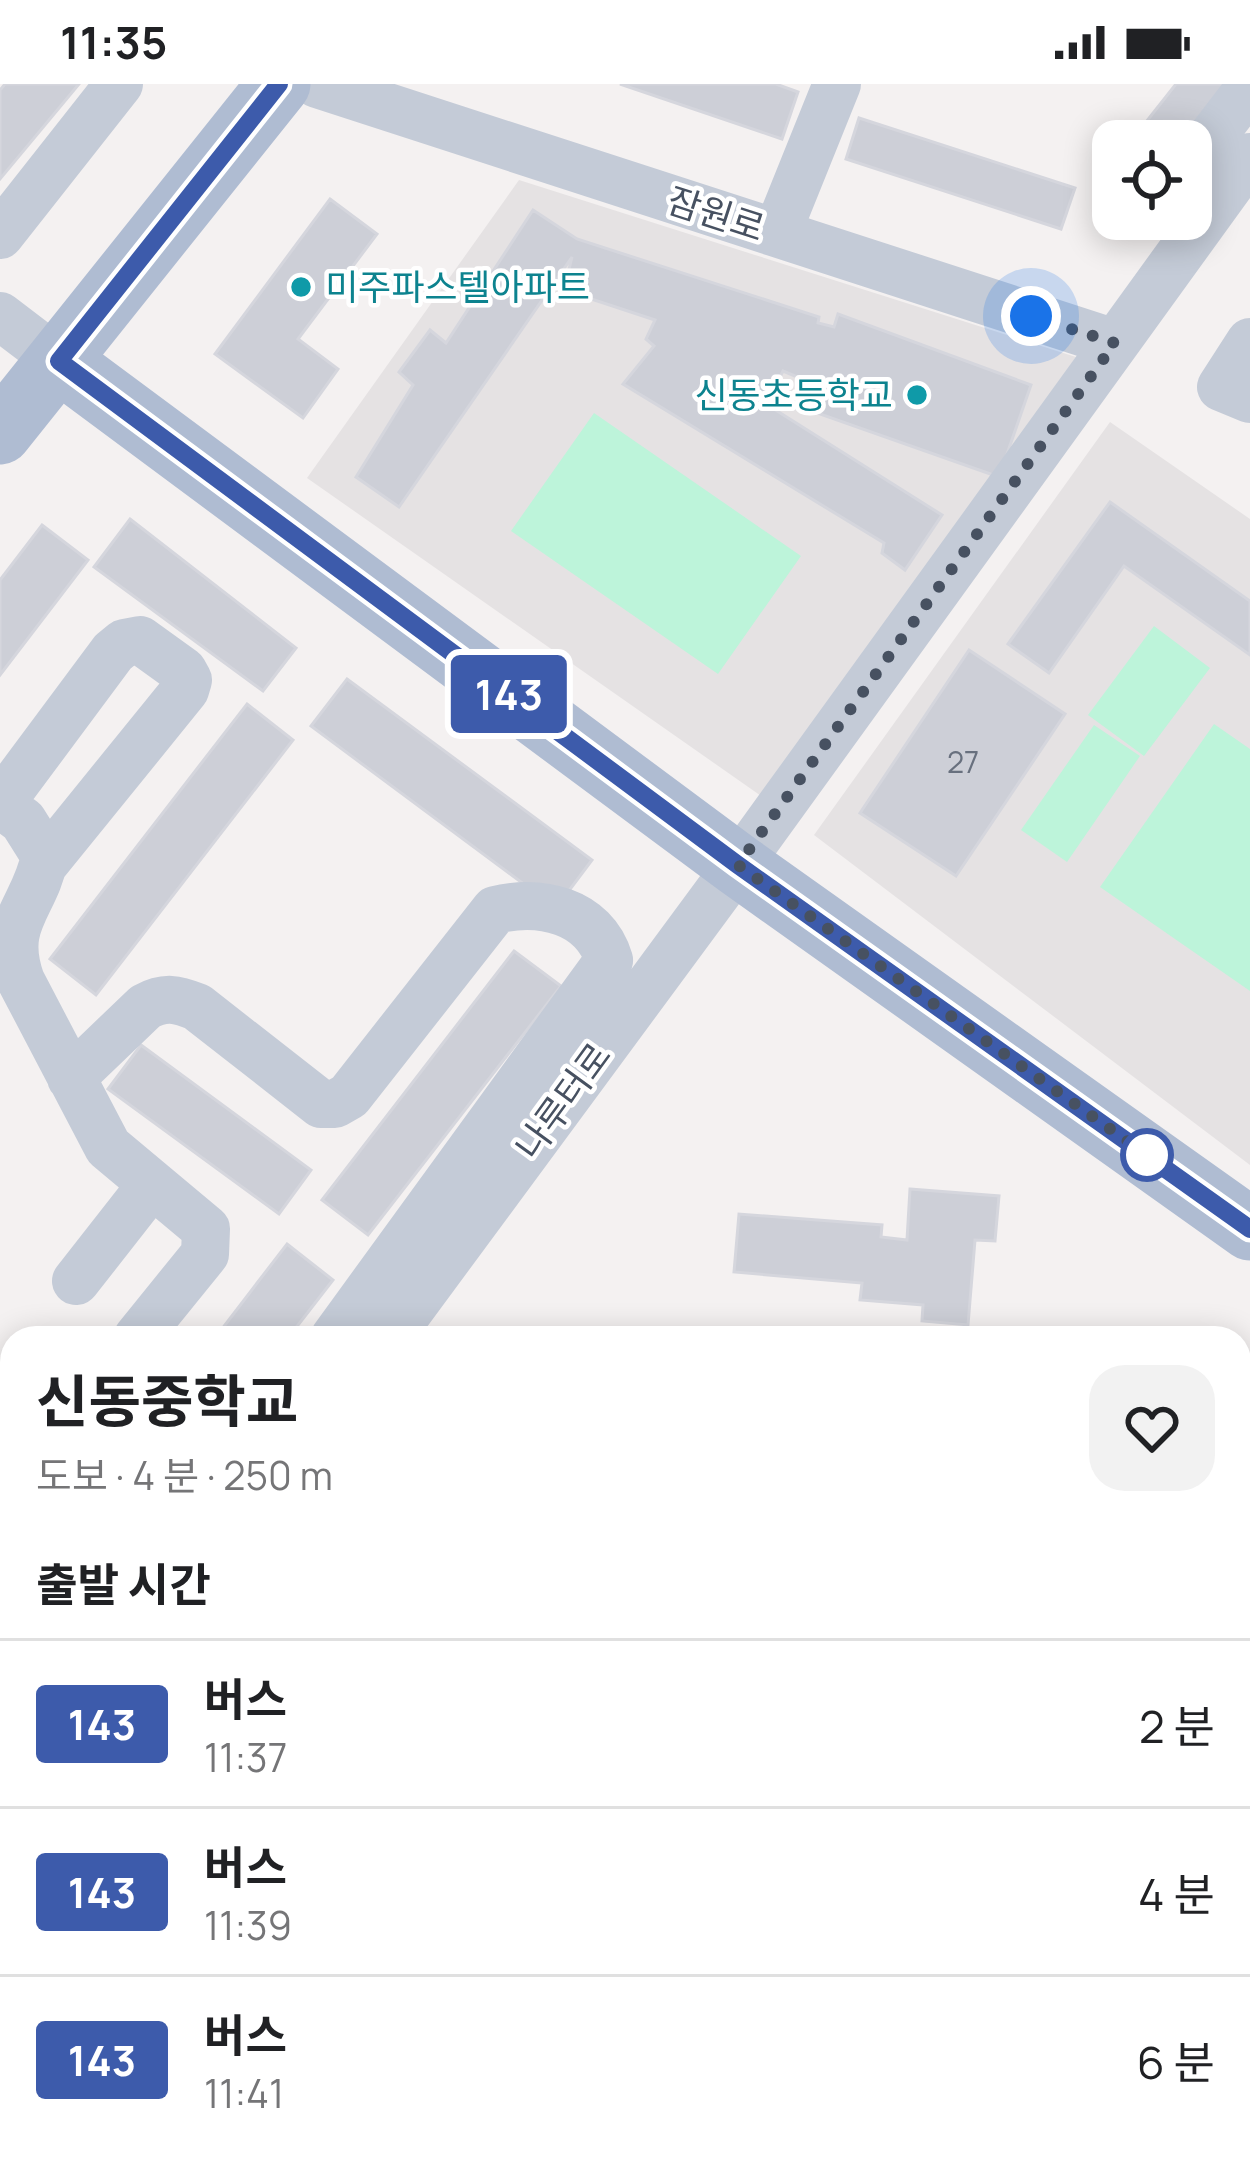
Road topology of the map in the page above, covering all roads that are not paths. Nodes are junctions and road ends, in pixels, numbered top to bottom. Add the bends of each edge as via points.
1 (118, 84) edge
2 (280, 84) edge
3 (317, 84) edge
4 (836, 84) edge
5 (1250, 87) edge
6 (1212, 137) edge
7 (1250, 157) edge
8 (777, 233) junction
9 (0, 235) edge
10 (0, 316) edge
11 (1250, 342) edge
12 (1115, 343) junction
13 (59, 361) junction
14 (1250, 398) edge
15 (0, 433) edge
16 (44, 864) dead end
17 (738, 865) junction
18 (71, 1078) junction
19 (152, 1184) junction
20 (1250, 1229) edge
21 (76, 1281) dead end
22 (147, 1326) edge
23 (343, 1326) edge
24 (398, 1326) edge

1 - 9 street
2 - 13 main road
3 - 8 street, 잠원로
4 - 8 street
5 - 6 street
7 - 12 street, 나루터로
8 - 12 street, 잠원로
10 - 13 street
11 - 14 street via 1221,386
12 - 17 street, 나루터로
13 - 15 main road
13 - 17 main road
16 - 18 street via 15,925 13,960
17 - 20 main road
17 - 24 street, 나루터로
18 - 19 street via 108,1148
18 - 23 street via 145,1007 176,999 321,1104 335,1104 495,910 537,904 594,930 609,960
19 - 21 street
19 - 22 street via 199,1220 208,1242

